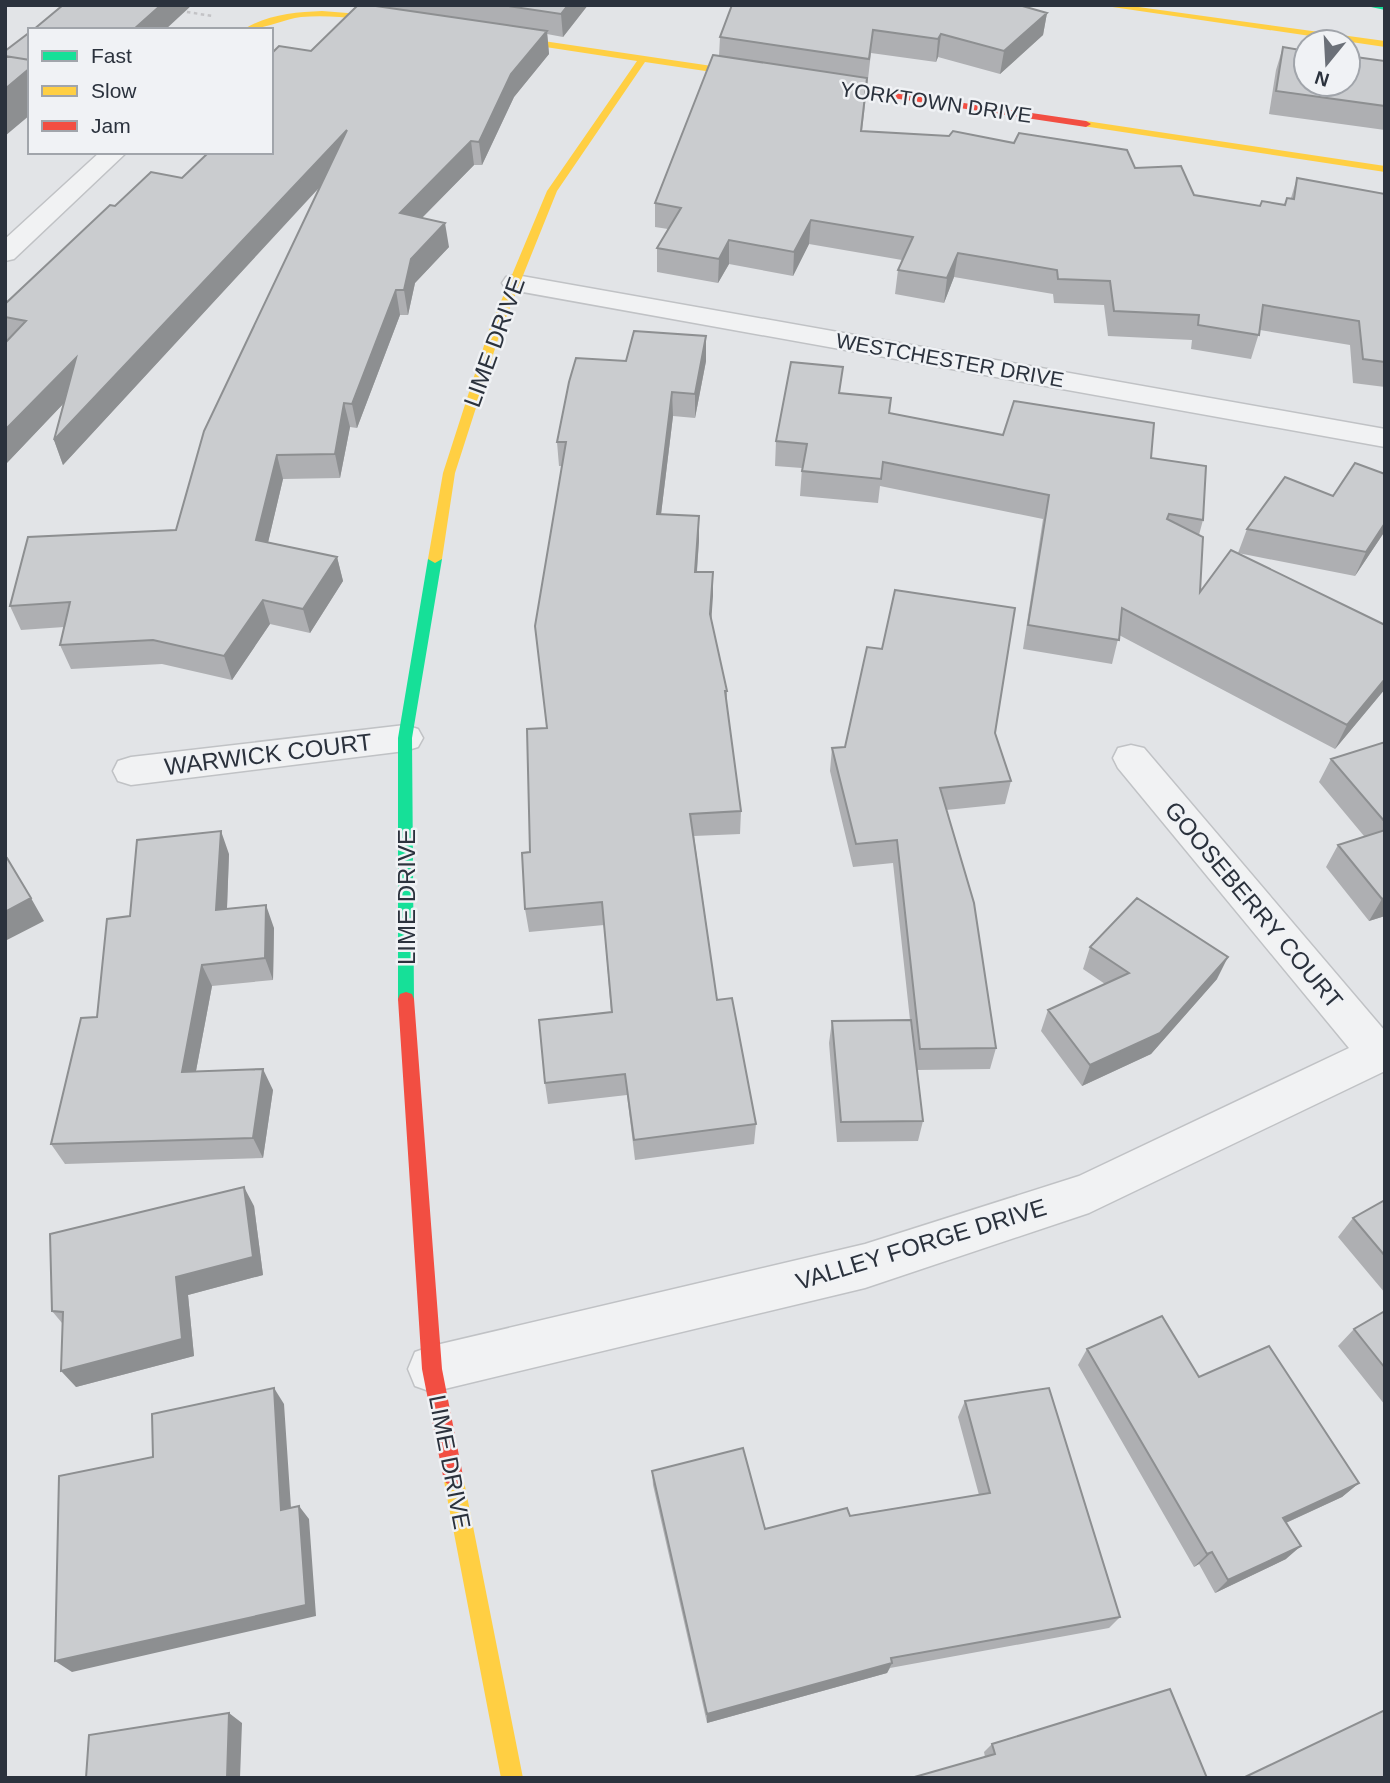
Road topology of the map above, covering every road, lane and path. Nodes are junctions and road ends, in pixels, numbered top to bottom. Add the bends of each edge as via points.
1 (1102, 5) edge
2 (1374, 5) edge
3 (1385, 7) edge
4 (412, 24) edge
5 (252, 28) edge
6 (480, 34) edge
7 (1385, 44) edge
8 (643, 58) junction
9 (113, 154) edge
10 (1385, 169) edge
11 (5, 253) edge
12 (516, 283) junction
13 (1385, 438) edge
14 (405, 737) junction
15 (1131, 758) dead end
16 (131, 771) dead end
17 (1381, 1052) edge
18 (432, 1369) junction
19 (512, 1778) edge

1 - 7 street
2 - 3 street
4 - 5 street via 331,12 280,16
6 - 8 street, YORKTOWN DRIVE
8 - 10 street, YORKTOWN DRIVE
8 - 12 street, LIME DRIVE via 552,191
9 - 11 street
12 - 13 street, WESTCHESTER DRIVE
12 - 14 street, LIME DRIVE via 495,330 449,473
14 - 16 street, WARWICK COURT
14 - 18 street, LIME DRIVE via 406,1027
15 - 17 street, GOOSEBERRY COURT
17 - 18 street, VALLEY FORGE DRIVE via 1089,1193 865,1266
18 - 19 street, LIME DRIVE

